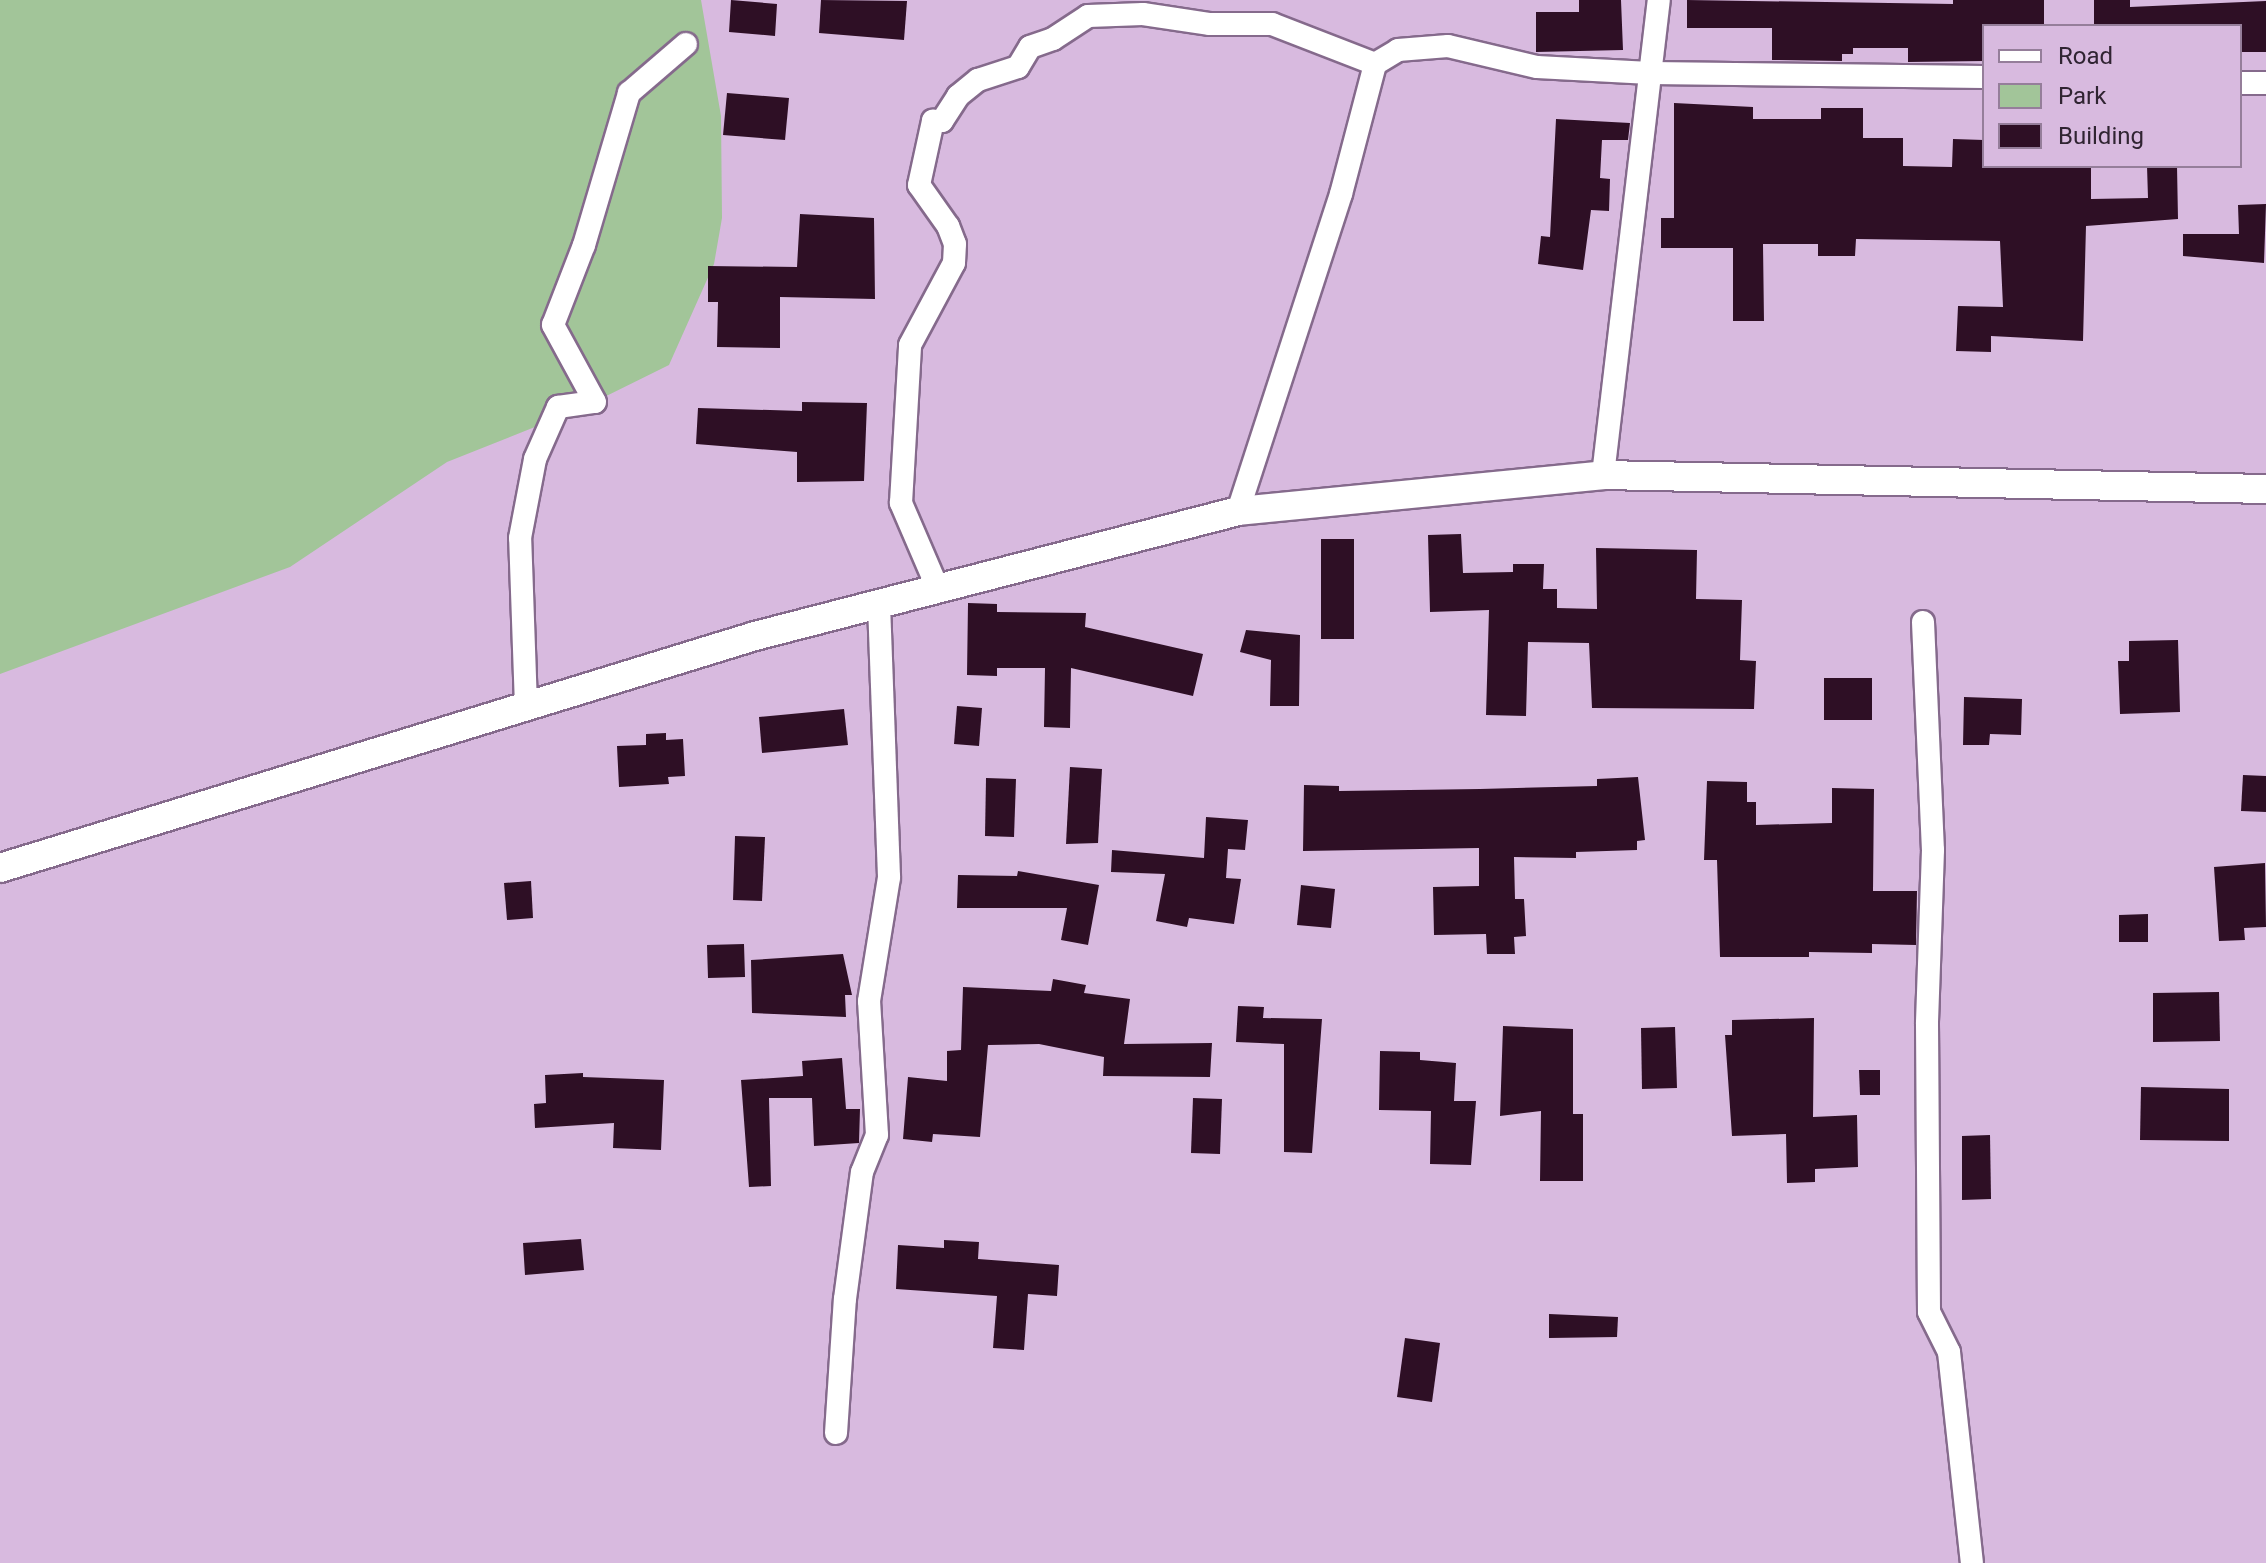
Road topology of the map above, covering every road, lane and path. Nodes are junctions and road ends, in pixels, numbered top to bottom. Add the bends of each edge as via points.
1 (1659, 0) edge
2 (686, 44) dead end
3 (1375, 64) junction
4 (1650, 73) junction
5 (1982, 77) edge
6 (2242, 83) edge
7 (2266, 83) edge
8 (1603, 475) junction
9 (2266, 489) edge
10 (1238, 511) junction
11 (938, 589) junction
12 (879, 604) junction
13 (1923, 622) dead end
14 (526, 706) junction
15 (0, 868) edge
16 (836, 1433) dead end
17 (1972, 1563) edge

1 - 4 street
2 - 14 street via 629,93 584,245 553,325 595,402 558,407 535,459 520,538
3 - 4 street via 1398,50 1448,46 1537,67
3 - 10 street via 1288,367
3 - 11 street via 1272,24 1210,24 1143,14 1088,16 1030,47 1018,67 978,80 958,96 942,121 933,121 919,185 948,226 955,244 954,263 910,345 901,503
4 - 5 street
4 - 8 street
6 - 7 street
8 - 9 street
8 - 10 street
10 - 11 street
11 - 12 street
12 - 14 street
12 - 16 street via 889,877 869,1001 877,1135 862,1172 845,1299
13 - 17 street via 1933,850 1927,1024 1929,1312 1949,1352
14 - 15 street

